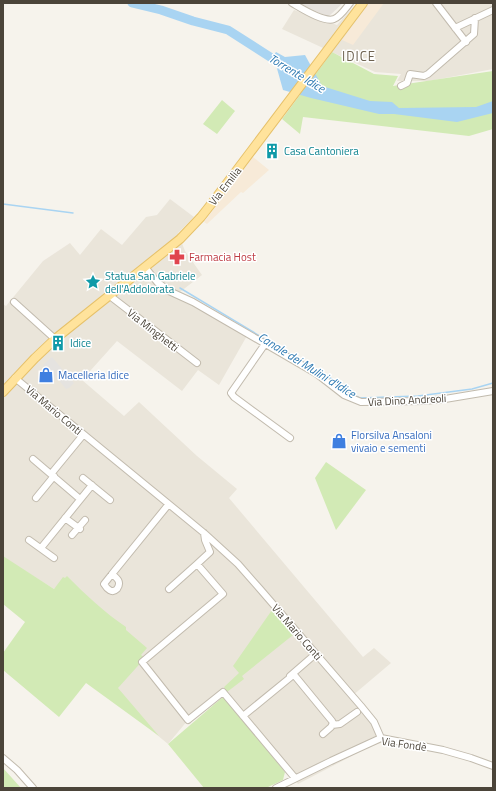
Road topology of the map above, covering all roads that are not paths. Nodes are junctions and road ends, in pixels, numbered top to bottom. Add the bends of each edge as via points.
1 (292, 3) edge
2 (350, 3) edge
3 (364, 3) edge
4 (436, 3) edge
5 (493, 10) edge
6 (474, 18) junction
7 (455, 28) junction
8 (466, 42) junction
9 (401, 86) dead end
10 (145, 267) junction
11 (110, 296) junction
12 (14, 302) dead end
13 (55, 339) junction
14 (265, 344) junction
15 (197, 364) dead end
16 (15, 378) junction
17 (493, 390) edge
18 (3, 392) edge
19 (83, 435) junction
20 (290, 438) dead end
21 (33, 459) dead end
22 (53, 475) junction
23 (83, 478) dead end
24 (92, 485) junction
25 (36, 498) dead end
26 (80, 499) junction
27 (110, 500) dead end
28 (168, 505) junction
29 (65, 518) junction
30 (85, 520) dead end
31 (79, 529) junction
32 (204, 533) junction
33 (72, 535) dead end
34 (29, 540) dead end
35 (41, 548) junction
36 (54, 558) dead end
37 (197, 564) junction
38 (112, 574) dead end
39 (169, 589) dead end
40 (312, 658) dead end
41 (290, 676) junction
42 (357, 712) dead end
43 (243, 716) junction
44 (332, 725) junction
45 (323, 734) dead end
46 (381, 738) junction
47 (3, 758) edge
48 (493, 766) edge
49 (295, 778) junction
50 (33, 788) edge
51 (276, 788) edge

1 - 2 street via 331,20
3 - 10 main road, Via Emilia via 201,217 180,239
4 - 7 street
5 - 6 street
6 - 7 street
6 - 8 street via 474,34
7 - 8 street
8 - 9 street via 428,74 410,74 407,83
10 - 11 main road, Via Emilia
10 - 14 street, Via Dino Andreoli via 157,282 169,291
11 - 13 main road, Via Emilia
11 - 15 street, Via Minghetti
12 - 13 street
13 - 16 main road, Via Emilia
14 - 17 street, Via Dino Andreoli via 317,374 344,395 361,402 423,401
14 - 20 street via 231,393
16 - 18 main road, Via Emilia
16 - 19 street, Via Mario Conti
19 - 22 street
19 - 28 street, Via Mario Conti
21 - 22 street
22 - 25 street
22 - 26 street
23 - 24 street
24 - 26 street
24 - 27 street
26 - 29 street
28 - 32 street, Via Mario Conti
28 - 38 street
29 - 31 street
29 - 35 street
30 - 31 street
31 - 33 street
32 - 37 street via 204,540 210,552
32 - 46 street, Via Mario Conti via 238,564 329,668 374,722
34 - 35 street
35 - 36 street
37 - 39 street
37 - 43 street via 223,594 142,662 188,720 223,692
40 - 41 street
41 - 43 street
41 - 44 street via 295,676 332,721
42 - 44 street via 340,724
43 - 49 street
44 - 45 street
46 - 48 street, Via Fondè via 443,750
46 - 49 street, Via Fondè
47 - 50 street
49 - 51 street, Via Fondè

